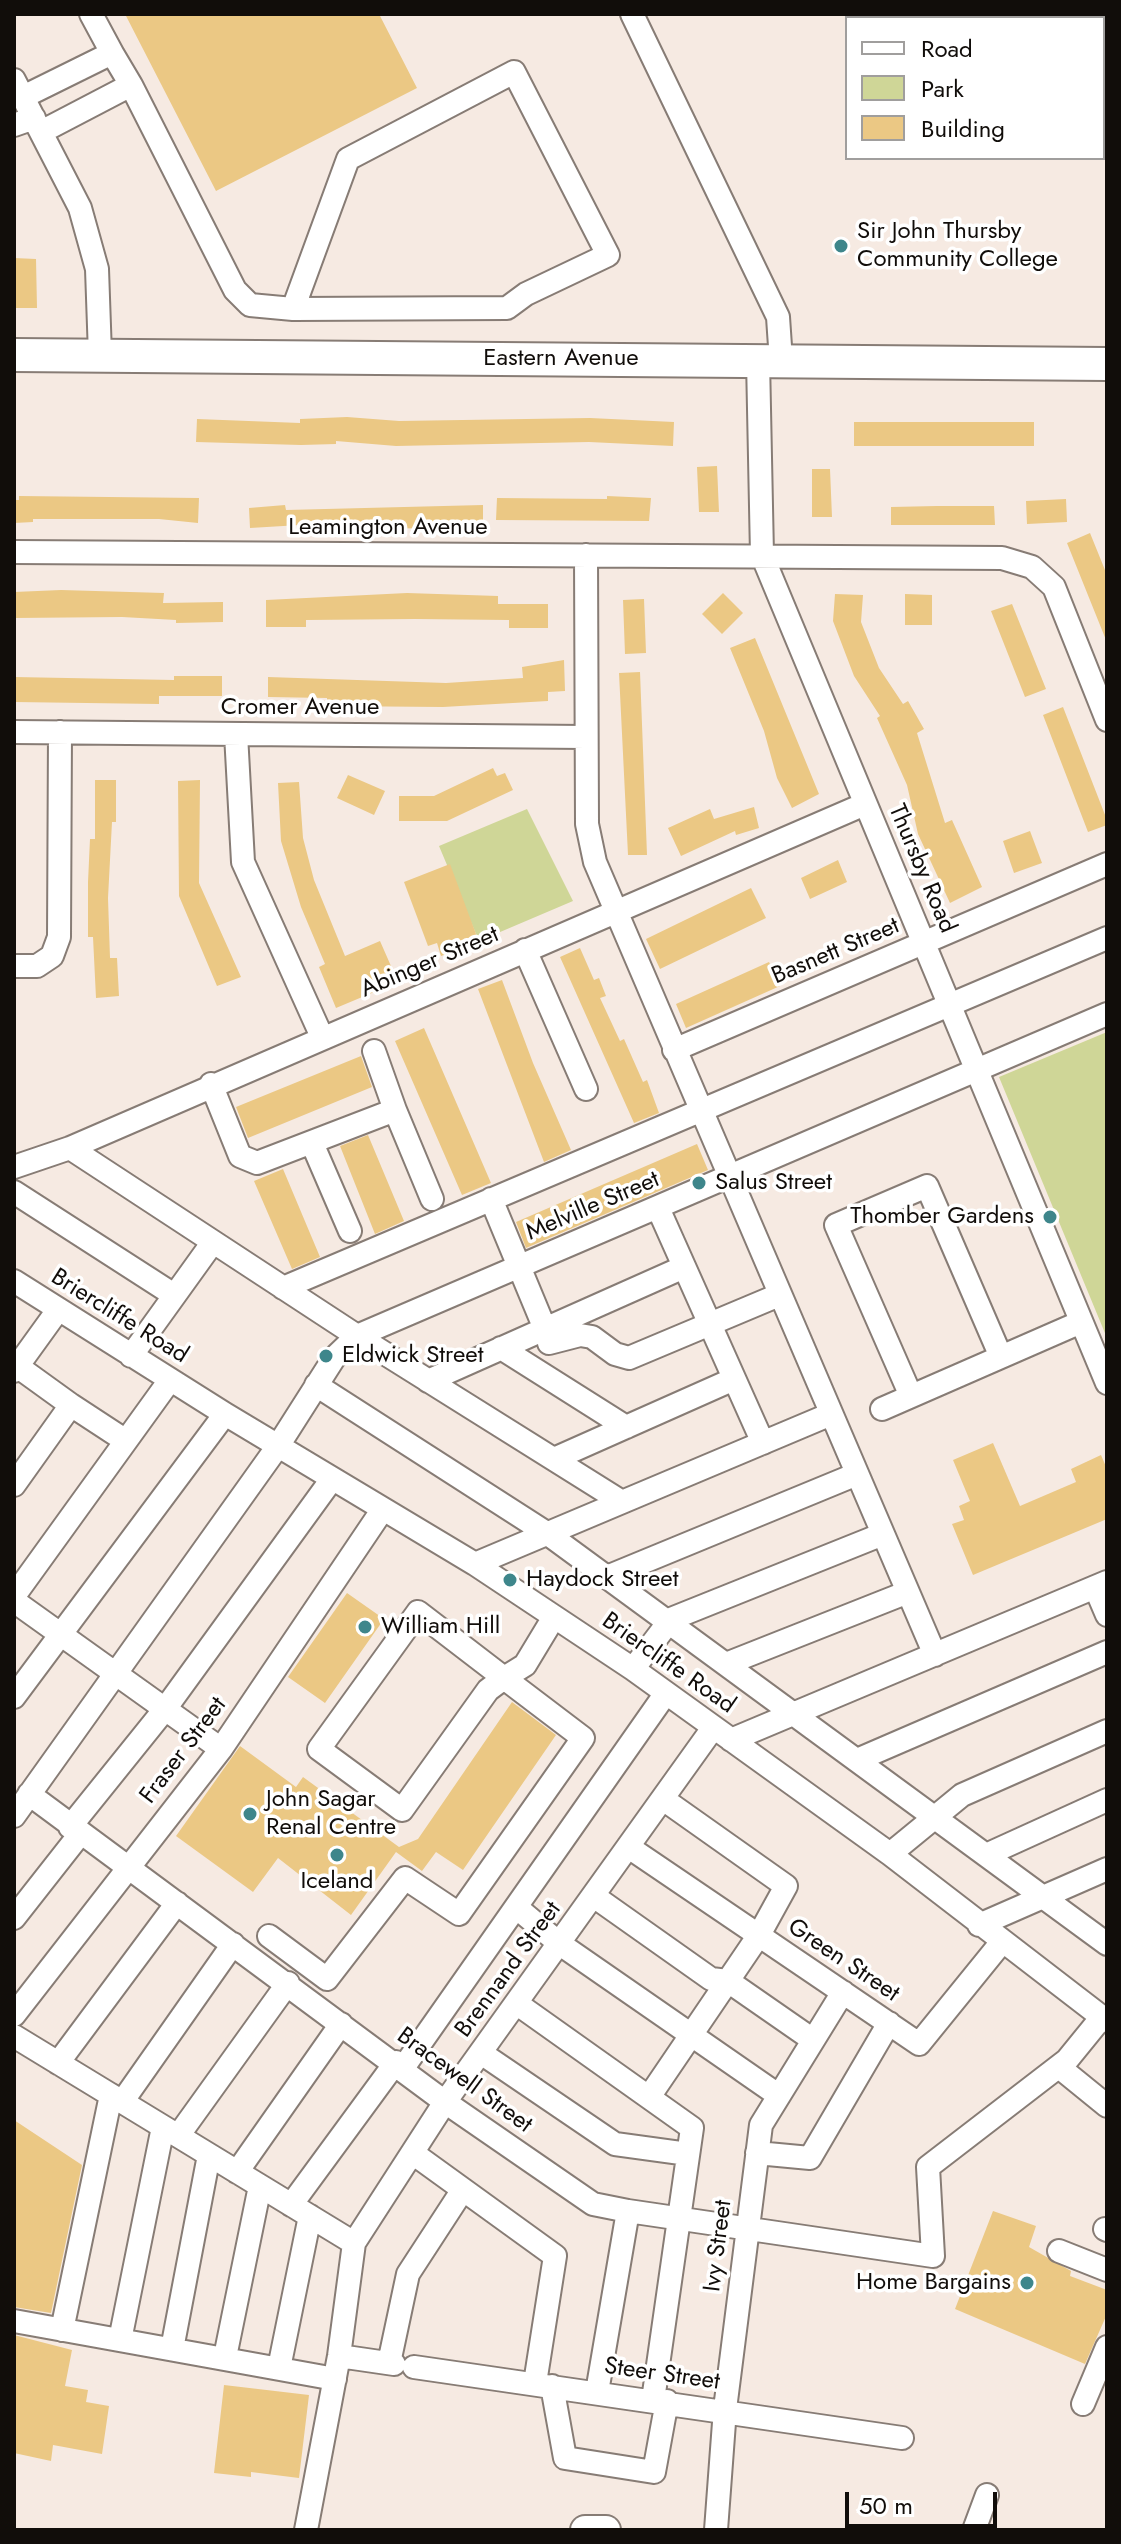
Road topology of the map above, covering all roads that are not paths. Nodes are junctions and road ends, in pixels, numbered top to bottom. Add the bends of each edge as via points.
1 (91, 14) edge
2 (632, 14) edge
3 (112, 53) junction
4 (131, 85) junction
5 (18, 88) edge
6 (30, 125) edge
7 (293, 309) junction
8 (14, 355) edge
9 (100, 355) junction
10 (770, 361) junction
11 (1107, 364) edge
12 (14, 552) edge
13 (586, 555) junction
14 (762, 555) junction
15 (1107, 720) edge
16 (14, 732) edge
17 (60, 732) junction
18 (236, 734) junction
19 (586, 737) junction
20 (865, 804) junction
21 (1107, 864) edge
22 (614, 911) junction
23 (1107, 938) edge
24 (923, 943) junction
25 (525, 950) junction
26 (14, 966) edge
27 (949, 1005) junction
28 (1107, 1014) edge
29 (322, 1037) junction
30 (674, 1050) junction
31 (374, 1051) dead end
32 (975, 1071) junction
33 (211, 1084) junction
34 (586, 1089) dead end
35 (395, 1110) junction
36 (700, 1110) junction
37 (312, 1143) junction
38 (70, 1148) junction
39 (14, 1167) edge
40 (729, 1178) junction
41 (14, 1192) edge
42 (432, 1199) dead end
43 (491, 1199) junction
44 (658, 1208) junction
45 (350, 1231) dead end
46 (213, 1242) junction
47 (519, 1266) junction
48 (684, 1267) junction
49 (14, 1281) edge
50 (283, 1288) junction
51 (174, 1295) junction
52 (779, 1295) junction
53 (58, 1310) junction
54 (1081, 1322) junction
55 (710, 1325) junction
56 (357, 1336) junction
57 (547, 1336) junction
58 (501, 1348) junction
59 (131, 1356) junction
60 (1001, 1357) junction
61 (16, 1369) edge
62 (734, 1379) junction
63 (170, 1380) junction
64 (428, 1381) junction
65 (1107, 1383) edge
66 (316, 1385) junction
67 (911, 1396) junction
68 (71, 1405) junction
69 (882, 1409) dead end
70 (225, 1414) junction
71 (831, 1414) junction
72 (626, 1427) junction
73 (126, 1441) junction
74 (763, 1443) junction
75 (278, 1446) junction
76 (554, 1459) junction
77 (857, 1474) junction
78 (332, 1479) junction
79 (14, 1485) edge
80 (622, 1502) junction
81 (383, 1509) junction
82 (548, 1534) junction
83 (883, 1534) junction
84 (475, 1564) junction
85 (607, 1577) junction
86 (1101, 1584) edge
87 (908, 1592) junction
88 (14, 1599) edge
89 (1107, 1615) edge
90 (554, 1617) junction
91 (668, 1623) junction
92 (61, 1634) junction
93 (1107, 1652) edge
94 (935, 1655) junction
95 (726, 1664) junction
96 (633, 1669) junction
97 (117, 1674) junction
98 (504, 1678) junction
99 (666, 1693) junction
100 (14, 1697) edge
101 (165, 1709) junction
102 (795, 1713) junction
103 (1107, 1731) edge
104 (722, 1734) junction
105 (221, 1749) junction
106 (857, 1760) junction
107 (29, 1794) junction
108 (663, 1799) junction
109 (1107, 1800) edge
110 (14, 1816) edge
111 (933, 1818) junction
112 (75, 1830) junction
113 (630, 1848) junction
114 (890, 1854) junction
115 (986, 1855) junction
116 (128, 1867) junction
117 (1107, 1869) edge
118 (1045, 1896) junction
119 (595, 1897) junction
120 (177, 1903) junction
121 (516, 1907) junction
122 (14, 1918) edge
123 (979, 1925) junction
124 (759, 1935) junction
125 (269, 1936) dead end
126 (1001, 1943) junction
127 (1107, 1943) edge
128 (233, 1944) junction
129 (560, 1944) junction
130 (728, 1981) junction
131 (288, 1983) junction
132 (843, 1992) junction
133 (516, 2003) junction
134 (14, 2015) edge
135 (1104, 2019) edge
136 (889, 2023) junction
137 (341, 2024) junction
138 (691, 2035) junction
139 (14, 2036) edge
140 (813, 2040) junction
141 (481, 2053) junction
142 (58, 2063) junction
143 (400, 2065) junction
144 (1059, 2067) junction
145 (778, 2095) junction
146 (646, 2096) junction
147 (116, 2099) junction
148 (445, 2102) junction
149 (1107, 2106) edge
150 (170, 2131) junction
151 (757, 2153) junction
152 (414, 2154) junction
153 (688, 2154) junction
154 (209, 2155) junction
155 (237, 2172) junction
156 (260, 2186) junction
157 (462, 2191) junction
158 (300, 2211) junction
159 (628, 2211) junction
160 (680, 2219) junction
161 (747, 2229) junction
162 (354, 2243) junction
163 (1059, 2251) dead end
164 (1107, 2270) edge
165 (14, 2321) edge
166 (62, 2330) junction
167 (120, 2340) junction
168 (1107, 2347) edge
169 (172, 2349) junction
170 (339, 2356) junction
171 (225, 2357) junction
172 (399, 2365) junction
173 (279, 2368) junction
174 (335, 2379) junction
175 (544, 2384) junction
176 (597, 2392) junction
177 (660, 2400) junction
178 (1083, 2404) dead end
179 (725, 2409) junction
180 (902, 2438) dead end
181 (987, 2495) dead end
182 (306, 2530) edge
183 (585, 2530) edge
184 (606, 2530) edge
185 (716, 2530) edge
186 (974, 2530) edge

1 - 3 street
2 - 10 street, Thursby Road via 778,317
3 - 4 street
3 - 5 street
4 - 6 street
4 - 7 street via 235,290 250,305
5 - 6 street
6 - 9 street via 80,208 97,269
7 - 7 street via 507,308 608,255 514,72 348,159
8 - 9 highway, Eastern Avenue
9 - 10 highway, Eastern Avenue
10 - 11 highway, Eastern Avenue
10 - 14 street, Thursby Road
12 - 13 street, Leamington Avenue
13 - 14 street, Leamington Avenue
13 - 19 street
14 - 15 street, Leamington Avenue via 1002,558 1032,567 1054,587
14 - 20 street, Thursby Road
16 - 17 street, Cromer Avenue
17 - 18 street, Cromer Avenue
17 - 26 street via 59,937 52,956 37,966
18 - 19 street, Cromer Avenue
18 - 29 street via 243,862
19 - 22 street via 587,824
20 - 22 street, Abinger Street
20 - 24 street, Thursby Road
21 - 24 street, Basnett Street
22 - 25 street, Abinger Street
22 - 30 street
23 - 27 street
24 - 27 street, Thursby Road
24 - 30 street, Basnett Street
25 - 29 street, Abinger Street
25 - 34 street
27 - 32 street, Thursby Road
27 - 36 street
28 - 32 street, Melville Street
29 - 33 street, Abinger Street
30 - 36 street
31 - 35 street
32 - 40 street, Melville Street
32 - 54 street, Thursby Road
33 - 37 street via 240,1156 257,1163
33 - 38 street, Abinger Street
35 - 37 street
35 - 42 street
36 - 40 street
36 - 43 street
37 - 45 street
38 - 39 street, Abinger Street
38 - 46 street
40 - 44 street, Melville Street
40 - 52 street
41 - 51 street
43 - 47 street
43 - 50 street
44 - 47 street, Melville Street
44 - 48 street
46 - 50 street
46 - 51 street
47 - 56 street, Melville Street
47 - 57 street
48 - 55 street
48 - 57 street
49 - 53 street, Briercliffe Road
50 - 56 street
51 - 59 street
52 - 55 street
52 - 71 street
53 - 59 street, Briercliffe Road
53 - 61 street
54 - 60 street
54 - 65 street, Thursby Road
55 - 57 street via 629,1358 592,1337
55 - 62 street
56 - 64 street
56 - 66 street, Melville Street
57 - 58 street
58 - 64 street
58 - 72 street
59 - 63 street, Briercliffe Road
60 - 67 street
60 - 67 street via 927,1186 836,1225
61 - 68 street
62 - 72 street
62 - 74 street
63 - 70 street, Briercliffe Road
63 - 73 street
64 - 76 street
66 - 75 street, Melville Street
66 - 82 street
67 - 69 street
68 - 73 street
68 - 79 street
70 - 75 street, Briercliffe Road
70 - 92 street
71 - 74 street
71 - 77 street
72 - 76 street
73 - 88 street
74 - 80 street
75 - 78 street, Briercliffe Road
75 - 97 street, Melville Street
76 - 80 street
77 - 83 street
77 - 85 street
78 - 81 street, Briercliffe Road
78 - 101 street
80 - 82 street
81 - 84 street, Briercliffe Road
81 - 105 street, Fraser Street
82 - 84 street
82 - 85 street
83 - 87 street
83 - 91 street
84 - 90 street, Briercliffe Road
85 - 91 street
86 - 89 street
86 - 94 street
87 - 94 street
87 - 95 street
88 - 92 street
90 - 96 street, Briercliffe Road
90 - 98 street via 525,1665
91 - 95 street
91 - 96 street
92 - 97 street
92 - 100 street
93 - 106 street
94 - 102 street
95 - 102 street
96 - 99 street, Briercliffe Road
97 - 101 street
97 - 107 street, Melville Street
98 - 98 street via 488,1690 402,1810 319,1749 418,1612
98 - 125 street via 583,1738 459,1914 405,1878 327,1979
99 - 104 street, Briercliffe Road
99 - 121 street
101 - 105 street
101 - 112 street
102 - 104 street
102 - 106 street
103 - 111 street via 962,1795
104 - 108 street, Brennand Street
104 - 114 street, Briercliffe Road
105 - 116 street, Fraser Street
106 - 111 street
107 - 110 street, Melville Street
107 - 112 street, Bracewell Street
108 - 113 street, Brennand Street
108 - 124 street via 786,1886
109 - 115 street
111 - 114 street
111 - 115 street
112 - 116 street, Bracewell Street
112 - 122 street
113 - 119 street, Brennand Street
113 - 124 street, Green Street
114 - 123 street, Briercliffe Road
115 - 118 street
116 - 120 street, Bracewell Street
116 - 134 street, Fraser Street
117 - 118 street
118 - 123 street
118 - 127 street
119 - 129 street, Brennand Street
119 - 130 street via 711,1979
120 - 128 street, Bracewell Street
120 - 142 street
121 - 129 street
121 - 143 street
123 - 126 street, Briercliffe Road
124 - 130 street
124 - 132 street, Green Street
126 - 135 street, Briercliffe Road
126 - 136 street, Green Street via 919,2044
128 - 131 street, Bracewell Street
128 - 147 street
129 - 133 street, Brennand Street
129 - 138 street
130 - 138 street
130 - 140 street
131 - 137 street, Bracewell Street
131 - 150 street
132 - 136 street, Green Street
132 - 140 street, Ivy Street
133 - 141 street, Brennand Street
133 - 146 street
135 - 144 street
136 - 151 street via 810,2158
137 - 143 street, Bracewell Street
137 - 155 street
138 - 145 street
138 - 146 street
139 - 142 street
140 - 145 street, Ivy Street
141 - 148 street, Brennand Street
141 - 153 street via 615,2144
142 - 147 street
143 - 148 street, Bracewell Street
143 - 158 street
144 - 149 street
144 - 161 street, Bracewell Street via 928,2167 933,2256
145 - 151 street, Ivy Street via 761,2125
146 - 153 street via 692,2128
147 - 150 street
147 - 166 street
148 - 152 street, Brennand Street
148 - 159 street, Bracewell Street via 593,2204
150 - 154 street
150 - 167 street
151 - 161 street, Ivy Street
152 - 157 street
152 - 162 street, Brennand Street
153 - 160 street
154 - 155 street
154 - 169 street
155 - 156 street
156 - 158 street
156 - 171 street
157 - 172 street via 408,2274
157 - 175 street via 555,2256
158 - 162 street
158 - 173 street
159 - 160 street, Bracewell Street
159 - 176 street
160 - 161 street, Bracewell Street
160 - 177 street
161 - 179 street, Ivy Street
162 - 170 street, Brennand Street
163 - 164 street
165 - 166 street
166 - 167 street
167 - 169 street
168 - 178 street
169 - 171 street
170 - 172 street, Steer Street
170 - 174 street, Brennand Street
171 - 173 street
172 - 175 street, Steer Street
173 - 174 street
174 - 182 street, Brennand Street
175 - 176 street, Steer Street
175 - 177 street via 565,2458 654,2472
176 - 177 street, Steer Street
177 - 179 street, Steer Street
179 - 180 street, Steer Street
179 - 185 street, Ivy Street
181 - 186 street
183 - 184 main road

